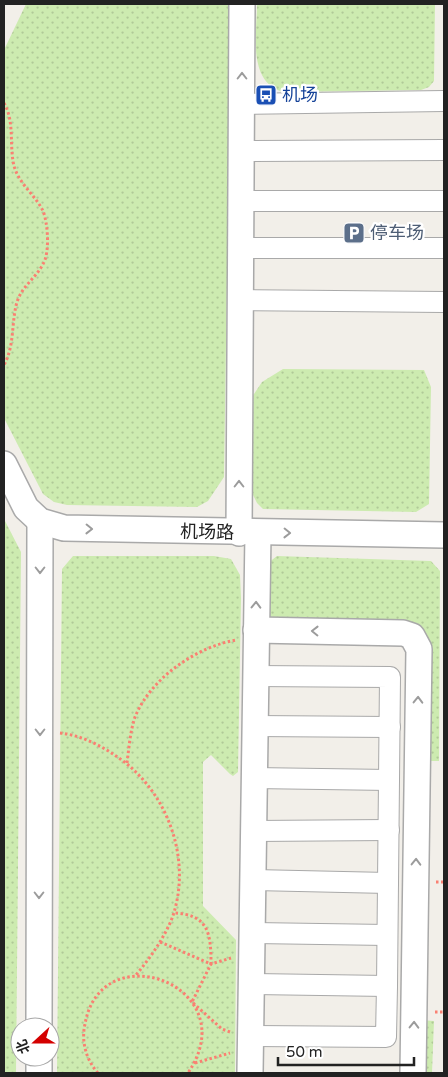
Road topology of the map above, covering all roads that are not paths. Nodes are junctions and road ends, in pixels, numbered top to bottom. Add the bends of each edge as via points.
1 (242, 4) edge
2 (444, 101) edge
3 (241, 104) junction
4 (444, 150) edge
5 (241, 151) junction
6 (444, 200) edge
7 (241, 201) junction
8 (240, 248) junction
9 (444, 248) edge
10 (240, 300) junction
11 (444, 302) edge
12 (4, 464) edge
13 (40, 521) junction
14 (248, 533) junction
15 (444, 535) edge
16 (256, 634) junction
17 (256, 676) junction
18 (255, 726) junction
19 (390, 727) junction
20 (254, 778) junction
21 (389, 780) junction
22 (389, 830) junction
23 (254, 831) junction
24 (253, 880) junction
25 (388, 883) junction
26 (252, 933) junction
27 (388, 935) junction
28 (252, 984) junction
29 (387, 986) junction
30 (39, 1017) edge
31 (251, 1048) edge
32 (413, 1073) edge

3 -> 1 street
2 - 3 street
3 - 5 street
4 - 5 street
5 - 7 street
6 - 7 street
7 - 8 street
8 - 9 street
8 - 10 street
10 - 11 street
14 -> 10 street
12 - 13 street via 26,508
13 -> 14 street, 机场路 via 64,528
13 -> 30 street
14 -> 15 street, 机场路
16 -> 14 street
16 - 17 street
32 -> 16 street via 419,649 412,636 403,633
17 - 18 street
17 - 19 street via 390,677
18 - 19 street
18 - 20 street
19 - 21 street
20 - 21 street
20 - 23 street
21 - 22 street
22 - 23 street
22 - 25 street
23 - 24 street
24 - 25 street
24 - 26 street
25 - 27 street
26 - 27 street
26 - 28 street
27 - 29 street
28 - 29 street
28 - 31 street
29 - 31 street via 386,1037

